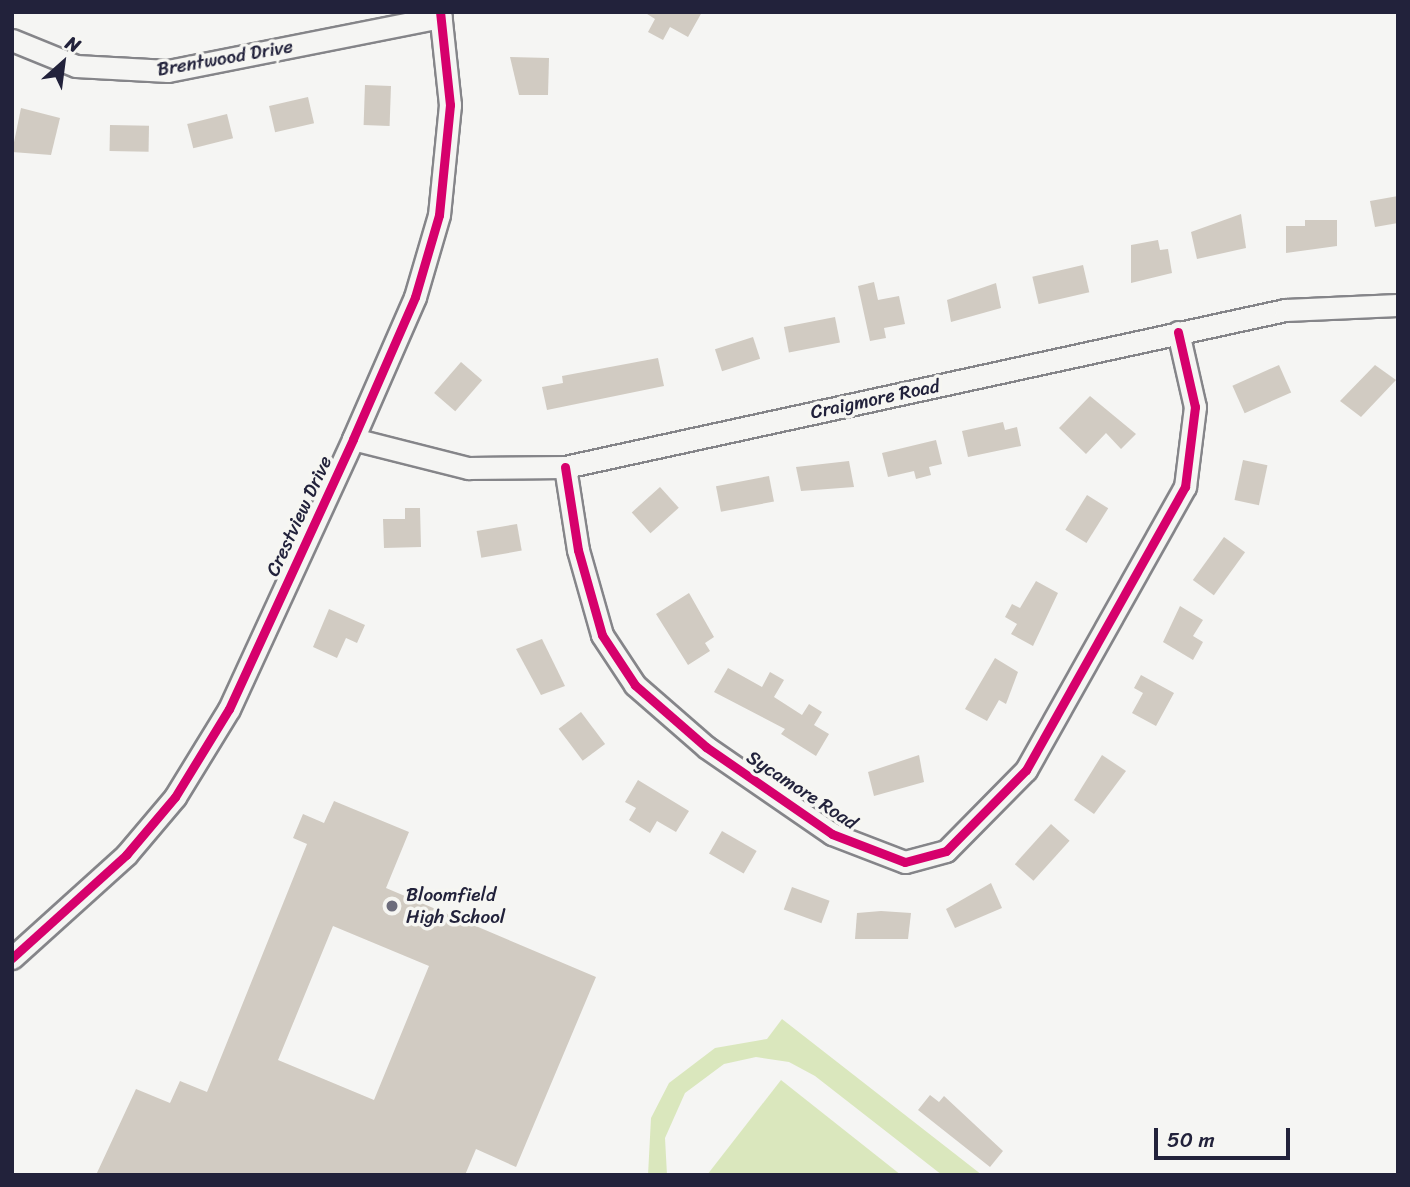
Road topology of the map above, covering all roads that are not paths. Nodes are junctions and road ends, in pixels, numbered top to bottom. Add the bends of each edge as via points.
1 (441, 14) edge
2 (12, 40) edge
3 (1398, 305) edge
4 (1178, 332) junction
5 (353, 439) junction
6 (565, 467) junction
7 (12, 957) edge

1 - 2 street, Brentwood Drive via 168,71 76,66
1 - 5 street, Crestview Drive via 450,105 439,215 415,297
3 - 4 street, Craigmore Road via 1286,310
4 - 6 street, Craigmore Road
4 - 6 street, Sycamore Road via 1195,407 1185,487 1026,770 946,851 905,862 832,834 706,747 635,685 603,635 578,550
5 - 6 street, Craigmore Road via 468,468
5 - 7 street, Crestview Drive via 229,709 175,797 126,855

